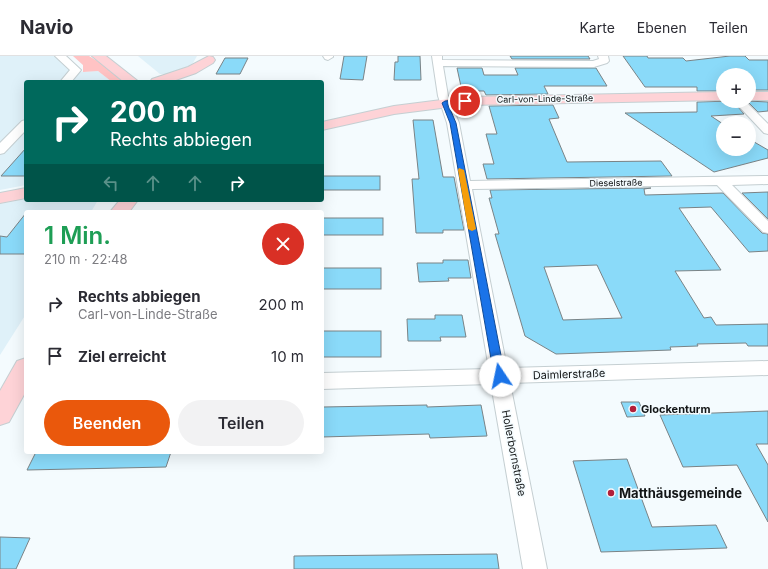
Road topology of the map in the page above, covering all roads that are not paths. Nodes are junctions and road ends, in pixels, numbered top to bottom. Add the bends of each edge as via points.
1 (60, 56) edge
2 (98, 56) edge
3 (603, 56) edge
4 (437, 59) edge
5 (208, 62) edge
6 (67, 80) edge
7 (129, 80) edge
8 (164, 80) edge
9 (182, 80) edge
10 (198, 80) edge
11 (716, 96) edge
12 (756, 96) edge
13 (768, 96) edge
14 (445, 103) junction
15 (746, 108) edge
16 (24, 125) edge
17 (324, 126) edge
18 (768, 131) edge
19 (0, 150) edge
20 (768, 180) edge
21 (721, 181) junction
22 (464, 185) junction
23 (24, 193) edge
24 (0, 198) edge
25 (768, 229) edge
26 (768, 368) edge
27 (24, 376) edge
28 (500, 376) junction
29 (324, 381) edge
30 (20, 391) edge
31 (0, 414) edge
32 (535, 569) edge

1 - 6 street via 76,70
2 - 7 street
3 - 4 street via 604,61 594,64
4 - 14 street, Hollerbornstraße
5 - 8 street
5 - 9 street
5 - 10 street
11 - 14 street, Carl-von-Linde-Straße via 508,99
12 - 13 street
14 - 17 street, Carl-von-Linde-Straße via 394,110
14 - 22 street, Hollerbornstraße via 453,123
15 - 18 street
16 - 19 street
20 - 21 street, Dieselstraße
21 - 22 street, Dieselstraße
21 - 25 street
22 - 28 street, Hollerbornstraße
23 - 24 street
26 - 28 street, Daimlerstraße
27 - 30 street
28 - 29 street, Daimlerstraße
28 - 32 street, Hollerbornstraße
30 - 31 street

